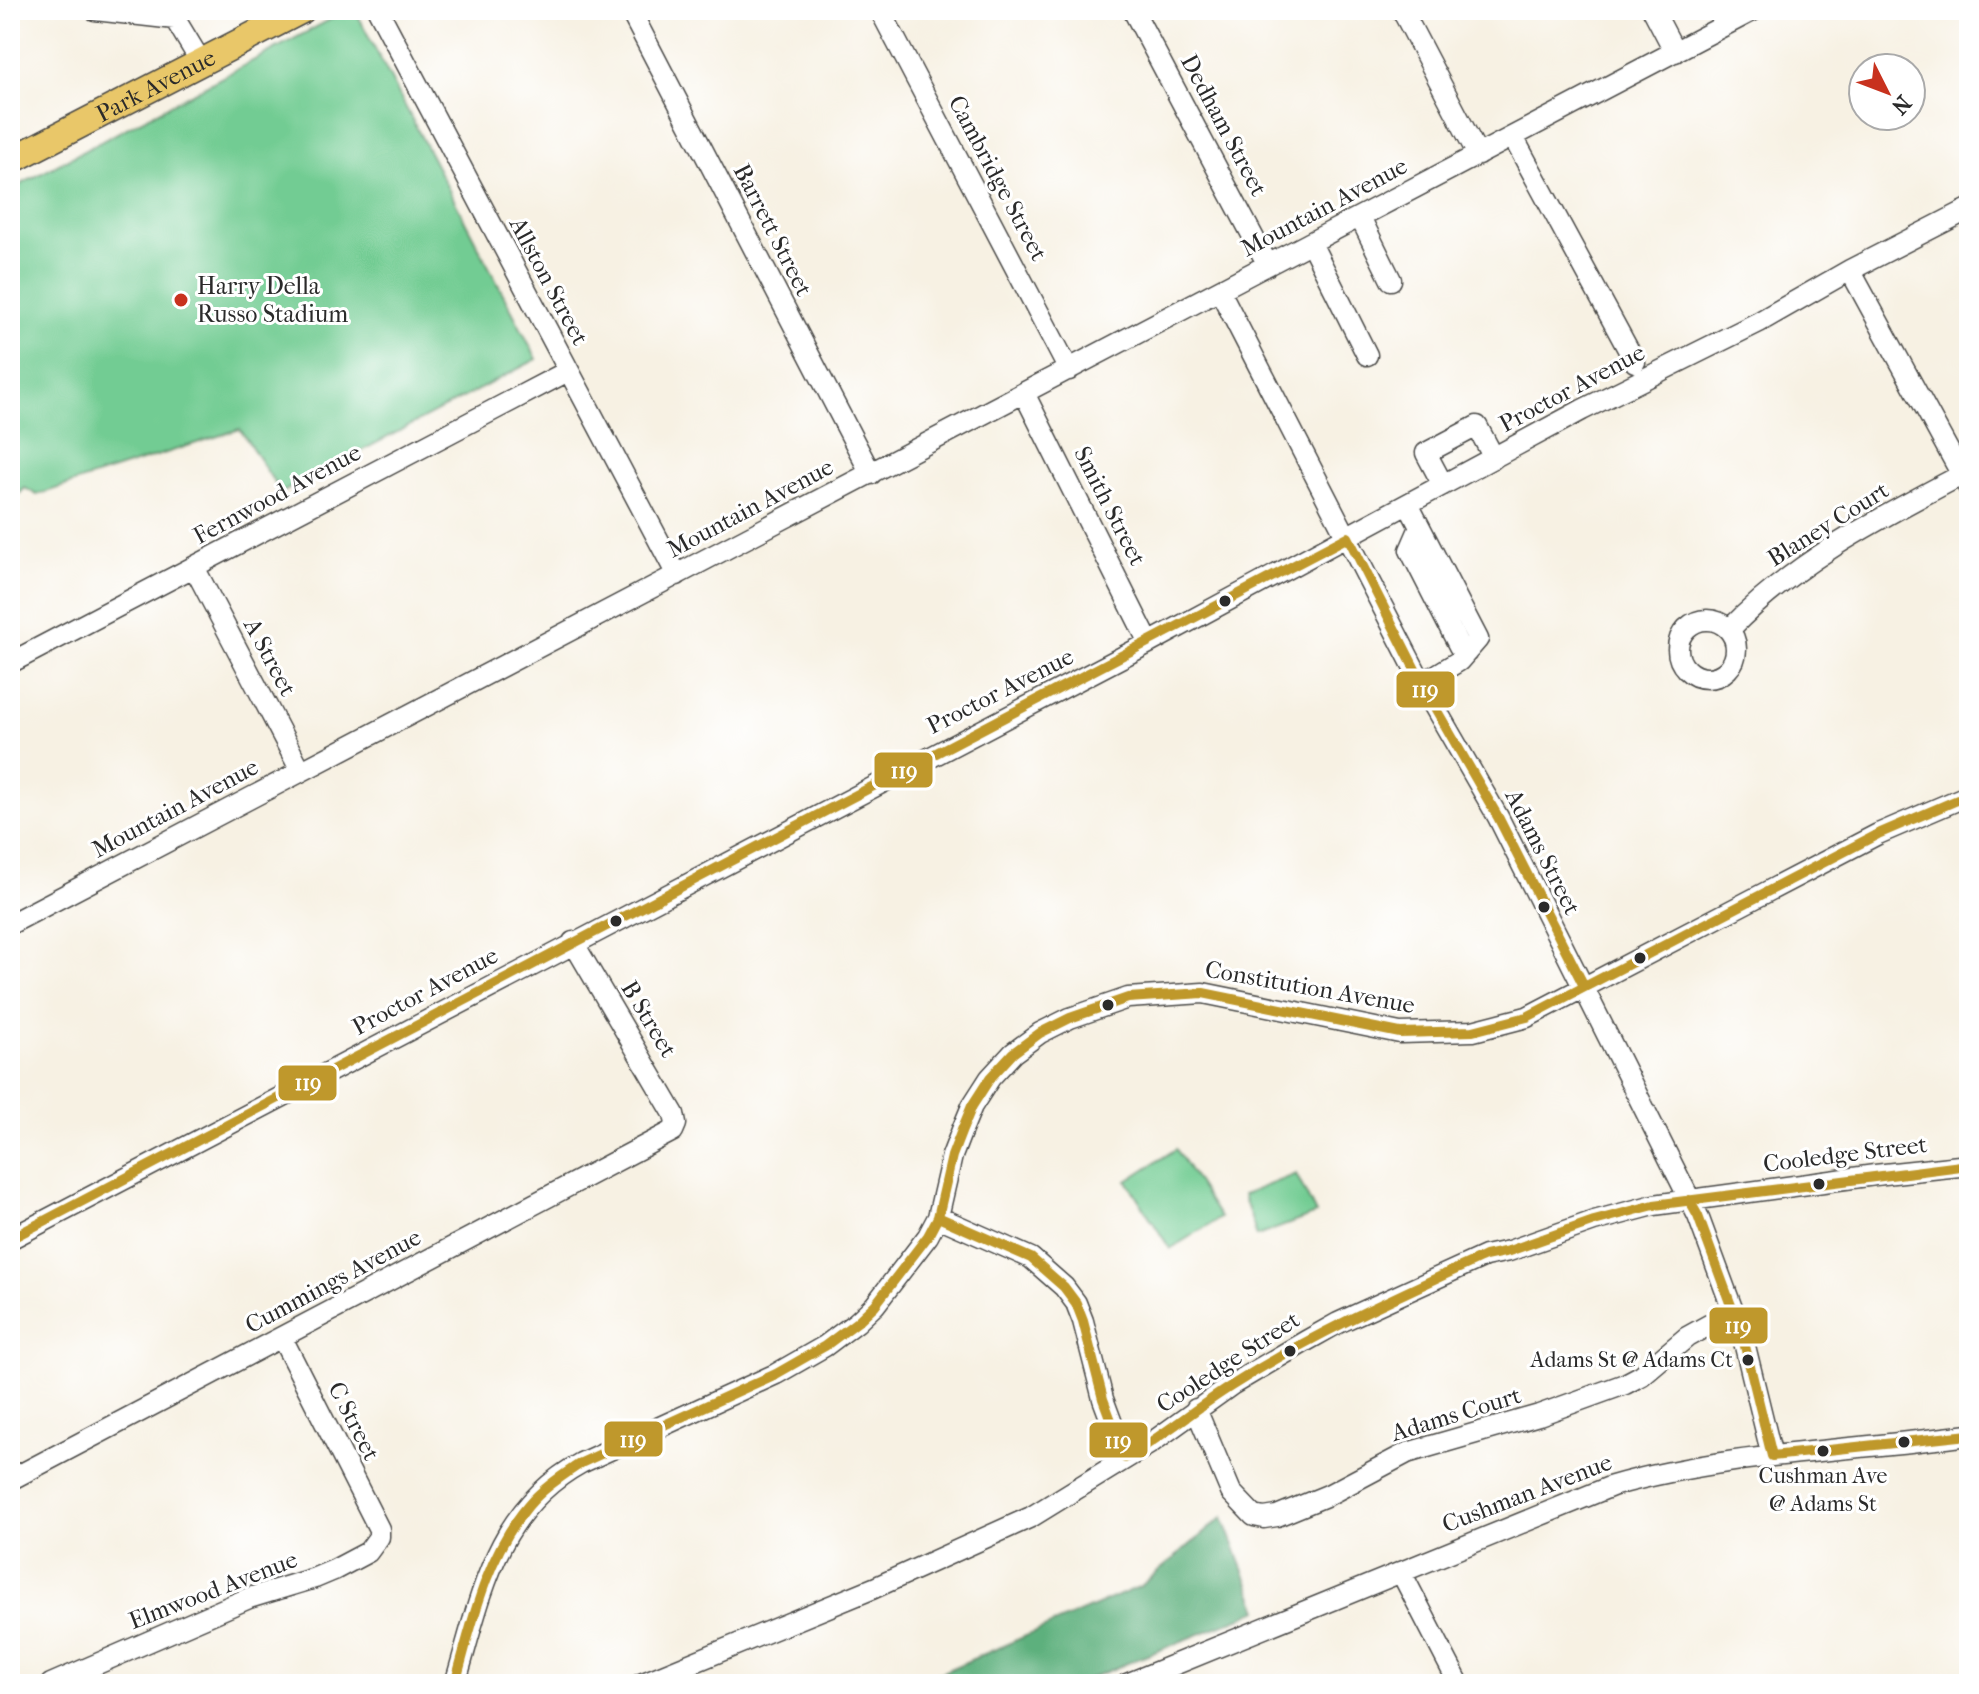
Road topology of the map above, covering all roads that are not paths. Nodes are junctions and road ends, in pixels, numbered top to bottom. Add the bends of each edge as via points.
1 (95, 10) edge
2 (302, 10) edge
3 (378, 10) edge
4 (630, 10) edge
5 (880, 10) edge
6 (1133, 10) edge
7 (1402, 10) edge
8 (1653, 10) edge
9 (1754, 10) edge
10 (1675, 52) junction
11 (201, 62) junction
12 (1513, 137) junction
13 (1478, 155) junction
14 (10, 161) edge
15 (1969, 209) edge
16 (1360, 217) junction
17 (1311, 243) junction
18 (1268, 265) junction
19 (1850, 270) junction
20 (1391, 280) dead end
21 (1220, 291) junction
22 (1367, 355) dead end
23 (1635, 362) dead end
24 (1069, 370) junction
25 (568, 371) junction
26 (1024, 393) junction
27 (1494, 458) junction
28 (871, 474) junction
29 (1967, 478) edge
30 (1443, 485) junction
31 (1408, 504) junction
32 (1348, 537) junction
33 (194, 567) junction
34 (677, 575) junction
35 (1730, 629) dead end
36 (1149, 643) junction
37 (10, 663) edge
38 (1423, 683) junction
39 (301, 771) junction
40 (1969, 795) edge
41 (10, 924) edge
42 (573, 942) junction
43 (1584, 986) junction
44 (676, 1124) joint
45 (1969, 1165) edge
46 (1689, 1200) junction
47 (938, 1217) junction
48 (10, 1239) edge
49 (1734, 1311) junction
50 (282, 1338) junction
51 (1196, 1409) junction
52 (1969, 1435) edge
53 (1772, 1456) junction
54 (1125, 1458) junction
55 (10, 1480) edge
56 (379, 1529) joint
57 (1401, 1572) junction
58 (51, 1684) edge
59 (455, 1684) edge
60 (641, 1684) edge
61 (1127, 1684) edge
62 (1459, 1684) edge

1 - 11 street via 175,19
2 - 11 main road, Park Avenue
3 - 25 street, Allston Street
4 - 28 street, Barrett Street
5 - 24 street, Cambridge Street
6 - 18 street, Dedham Street
7 - 13 street
8 - 10 street
9 - 10 street, Mountain Avenue
10 - 12 street, Mountain Avenue
11 - 14 main road, Park Avenue
12 - 13 street, Mountain Avenue
12 - 23 street
13 - 16 street, Mountain Avenue
15 - 19 street, Proctor Avenue
16 - 17 street, Mountain Avenue
16 - 20 street
17 - 18 street, Mountain Avenue
17 - 22 street
18 - 21 street, Mountain Avenue
19 - 27 street, Proctor Avenue
19 - 29 street
21 - 24 street, Mountain Avenue
21 - 32 street, Adams Street
24 - 26 street, Mountain Avenue
25 - 33 street, Fernwood Avenue
25 - 34 street, Allston Street
26 - 28 street, Mountain Avenue
26 - 36 street, Smith Street
27 - 30 street, Proctor Avenue
27 - 30 street via 1477,426 1426,453
28 - 34 street, Mountain Avenue
29 - 35 street, Blaney Court via 1848,538 1787,576
30 - 31 street, Proctor Avenue
31 - 32 street, Proctor Avenue
31 - 38 street via 1420,527 1410,550 1459,646 1467,652
32 - 36 street, Proctor Avenue
32 - 38 street, Adams Street
33 - 37 street, Fernwood Avenue
33 - 39 street, A Street
34 - 39 street, Mountain Avenue
36 - 42 street, Proctor Avenue
38 - 43 street, Adams Street
39 - 41 street, Mountain Avenue
40 - 43 street, Constitution Avenue via 1878,834
42 - 44 street, B Street
42 - 48 street, Proctor Avenue
43 - 46 street, Adams Street
43 - 47 street, Constitution Avenue via 1527,1017 1451,1033 1400,1033 1203,993 1128,998 1098,1008 1040,1033 990,1078 952,1156
44 - 50 street, Cummings Avenue via 666,1136
45 - 46 street, Cooledge Street
46 - 49 street, Adams Street
46 - 51 street, Cooledge Street via 1594,1221 1485,1256 1338,1323
47 - 54 street via 1031,1258 1064,1287 1083,1321
47 - 59 street, Constitution Avenue via 875,1305 825,1346 545,1485 502,1543
49 - 51 street, Adams Court via 1687,1337 1625,1384 1407,1453 1328,1495 1268,1518 1254,1516 1231,1492
49 - 53 street, Adams Street
50 - 55 street, Cummings Avenue
50 - 56 street, C Street
51 - 54 street, Cooledge Street
52 - 53 street, Cushman Avenue
53 - 57 street, Cushman Avenue via 1612,1486
54 - 60 street, Cooledge Street via 1031,1517
56 - 58 street, Elmwood Avenue via 368,1552 334,1570 249,1598
57 - 61 street, Cushman Avenue
57 - 62 street

